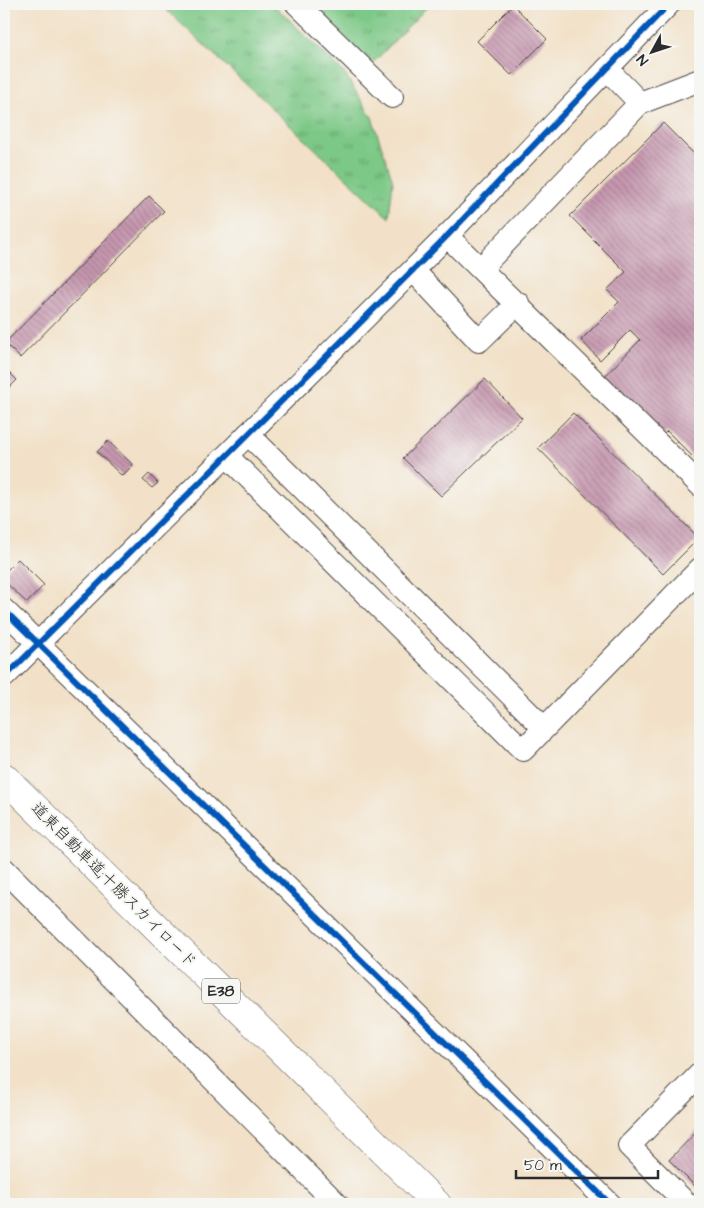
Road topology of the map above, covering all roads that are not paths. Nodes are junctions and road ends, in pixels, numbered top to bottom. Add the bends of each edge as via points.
1 (297, 4) edge
2 (669, 4) edge
3 (607, 68) junction
4 (700, 80) edge
5 (392, 97) dead end
6 (640, 102) junction
7 (447, 236) junction
8 (481, 268) junction
9 (413, 270) junction
10 (518, 303) junction
11 (248, 434) junction
12 (228, 456) junction
13 (700, 484) edge
14 (700, 569) edge
15 (4, 610) edge
16 (39, 645) junction
17 (5, 676) dead end
18 (544, 728) junction
19 (4, 777) edge
20 (4, 869) edge
21 (700, 1074) edge
22 (338, 1204) edge
23 (437, 1204) edge
24 (610, 1204) edge
25 (687, 1204) edge

1 - 5 street
2 - 3 street
3 - 6 street
3 - 7 street
4 - 6 street
6 - 8 street
7 - 8 street
7 - 9 street
8 - 10 street
9 - 10 street via 479,341
9 - 11 street
10 - 13 street
11 - 12 street
11 - 18 street
12 - 16 street
12 - 18 street via 523,750
14 - 18 street
15 - 16 street
16 - 17 street
16 - 24 street
19 - 23 highway, 道東自動車道;十勝スカイロード / E38
20 - 22 street
21 - 25 street via 629,1146

